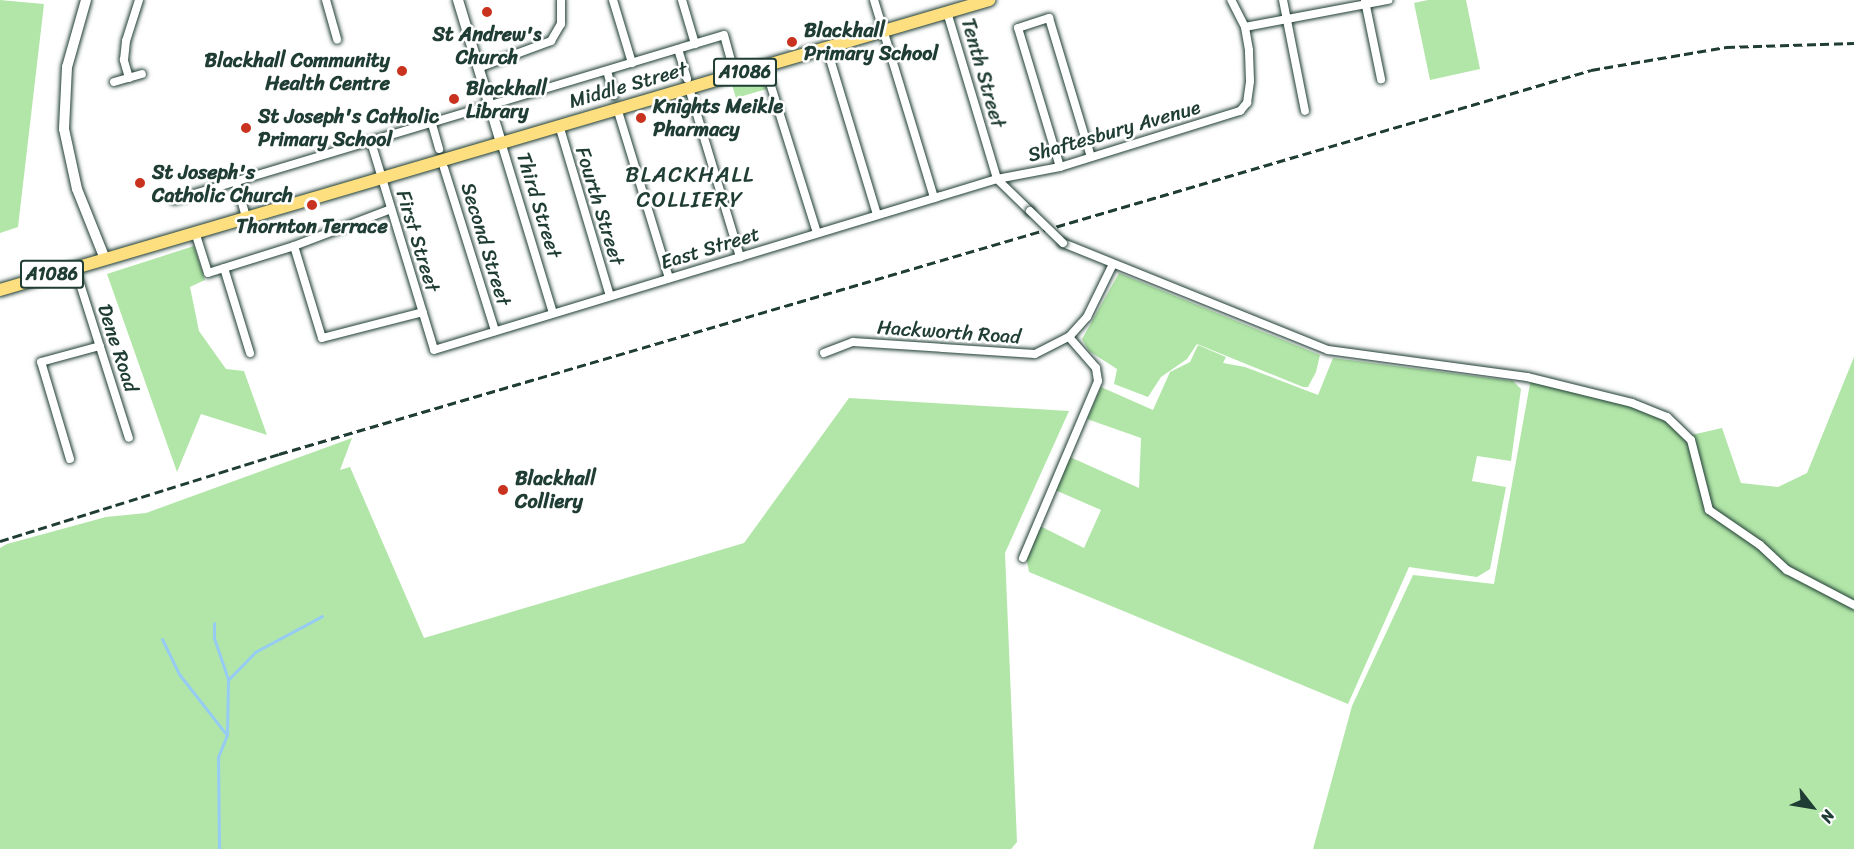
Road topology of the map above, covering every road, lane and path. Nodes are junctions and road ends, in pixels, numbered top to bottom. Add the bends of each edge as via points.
1 (86, 0) edge
2 (139, 0) edge
3 (326, 0) edge
4 (458, 0) edge
5 (561, 0) edge
6 (613, 0) edge
7 (682, 0) edge
8 (874, 0) edge
9 (989, 0) edge
10 (1231, 0) edge
11 (1283, 0) edge
12 (1388, 0) edge
13 (1366, 2) edge
14 (947, 12) junction
15 (1287, 20) junction
16 (1245, 27) junction
17 (884, 31) junction
18 (337, 39) dead end
19 (695, 44) junction
20 (678, 49) junction
21 (827, 49) junction
22 (632, 63) junction
23 (765, 67) junction
24 (478, 68) junction
25 (607, 71) junction
26 (142, 74) dead end
27 (735, 75) junction
28 (129, 78) junction
29 (1381, 79) dead end
30 (114, 82) dead end
31 (688, 83) junction
32 (614, 95) dead end
33 (490, 106) junction
34 (617, 108) junction
35 (1305, 111) dead end
36 (432, 124) junction
37 (559, 125) junction
38 (371, 142) junction
39 (501, 142) junction
40 (439, 149) dead end
41 (1091, 157) junction
42 (1059, 167) junction
43 (444, 168) dead end
44 (382, 178) junction
45 (997, 179) junction
46 (236, 182) junction
47 (934, 198) junction
48 (174, 200) dead end
49 (391, 209) junction
50 (877, 215) junction
51 (246, 217) junction
52 (195, 231) junction
53 (817, 233) junction
54 (294, 246) junction
55 (740, 257) junction
56 (105, 258) junction
57 (1113, 264) junction
58 (75, 268) junction
59 (224, 268) junction
60 (669, 278) junction
61 (0, 290) edge
62 (610, 296) junction
63 (423, 312) junction
64 (553, 314) junction
65 (495, 331) junction
66 (1070, 337) junction
67 (100, 346) junction
68 (434, 350) joint
69 (250, 353) dead end
70 (824, 353) dead end
71 (129, 438) dead end
72 (69, 459) dead end
73 (1023, 558) dead end
74 (1854, 605) edge

1 - 56 main road via 67,67 64,129 77,189
2 - 28 street via 126,41 124,60
3 - 18 street
4 - 24 main road, Third Street
5 - 24 street via 561,24 550,41
6 - 22 street
7 - 19 street
8 - 17 street
9 - 14 main road, Middle Street / A1086
10 - 16 street
11 - 15 street
12 - 13 street
13 - 15 street
13 - 29 street
14 - 17 main road, Middle Street / A1086
14 - 45 street, Tenth Street
15 - 16 street
15 - 35 street
16 - 41 street, Shaftesbury Avenue via 1250,81 1247,103 1240,111
17 - 21 main road, Middle Street / A1086
17 - 47 street
19 - 20 street
19 - 27 street via 724,35
20 - 22 street
20 - 31 street
21 - 23 main road, Middle Street / A1086
21 - 50 street
22 - 25 street
23 - 27 main road, Middle Street / A1086
23 - 53 street
24 - 33 main road, Third Street
25 - 32 street
25 - 33 street
26 - 28 street
27 - 31 main road, Middle Street / A1086
28 - 30 street
31 - 34 main road, Middle Street / A1086
31 - 55 street
33 - 36 street
33 - 39 main road, Third Street
34 - 37 main road, Middle Street / A1086
34 - 60 street
36 - 38 street
36 - 40 street
37 - 39 main road, Middle Street / A1086
37 - 62 street, Fourth Street
38 - 44 street, First Street
38 - 46 street
39 - 44 main road, Middle Street / A1086
39 - 64 street, Third Street
41 - 42 street, Shaftesbury Avenue
41 - 42 street via 1049,18 1018,28
42 - 45 street, Shaftesbury Avenue
43 - 65 street, Second Street
44 - 49 street, First Street
44 - 51 main road, A1086
45 - 47 street, East Street
45 - 57 street, bridge via 1063,243
46 - 48 street
46 - 51 street
47 - 50 street, East Street
49 - 54 street
49 - 63 street, First Street
50 - 53 street, East Street
51 - 52 main road, A1086
52 - 56 main road, A1086
52 - 59 street via 208,273
53 - 55 street, East Street
54 - 59 street
54 - 63 street via 322,338
55 - 60 street, East Street
56 - 58 main road, A1086
57 - 66 street via 1087,317
57 - 74 street via 1328,350 1527,377 1632,403 1668,417 1691,440 1709,510 1760,545 1787,570
58 - 61 main road, A1086
58 - 67 street, Dene Road
59 - 69 street
60 - 62 street, East Street
62 - 64 street, East Street
63 - 68 street, First Street
64 - 65 street, East Street
65 - 68 street, East Street
66 - 70 street, Hackworth Road via 1035,354 853,342
66 - 73 street via 1096,368 1098,381
67 - 71 street, Dene Road
67 - 72 street via 40,362

